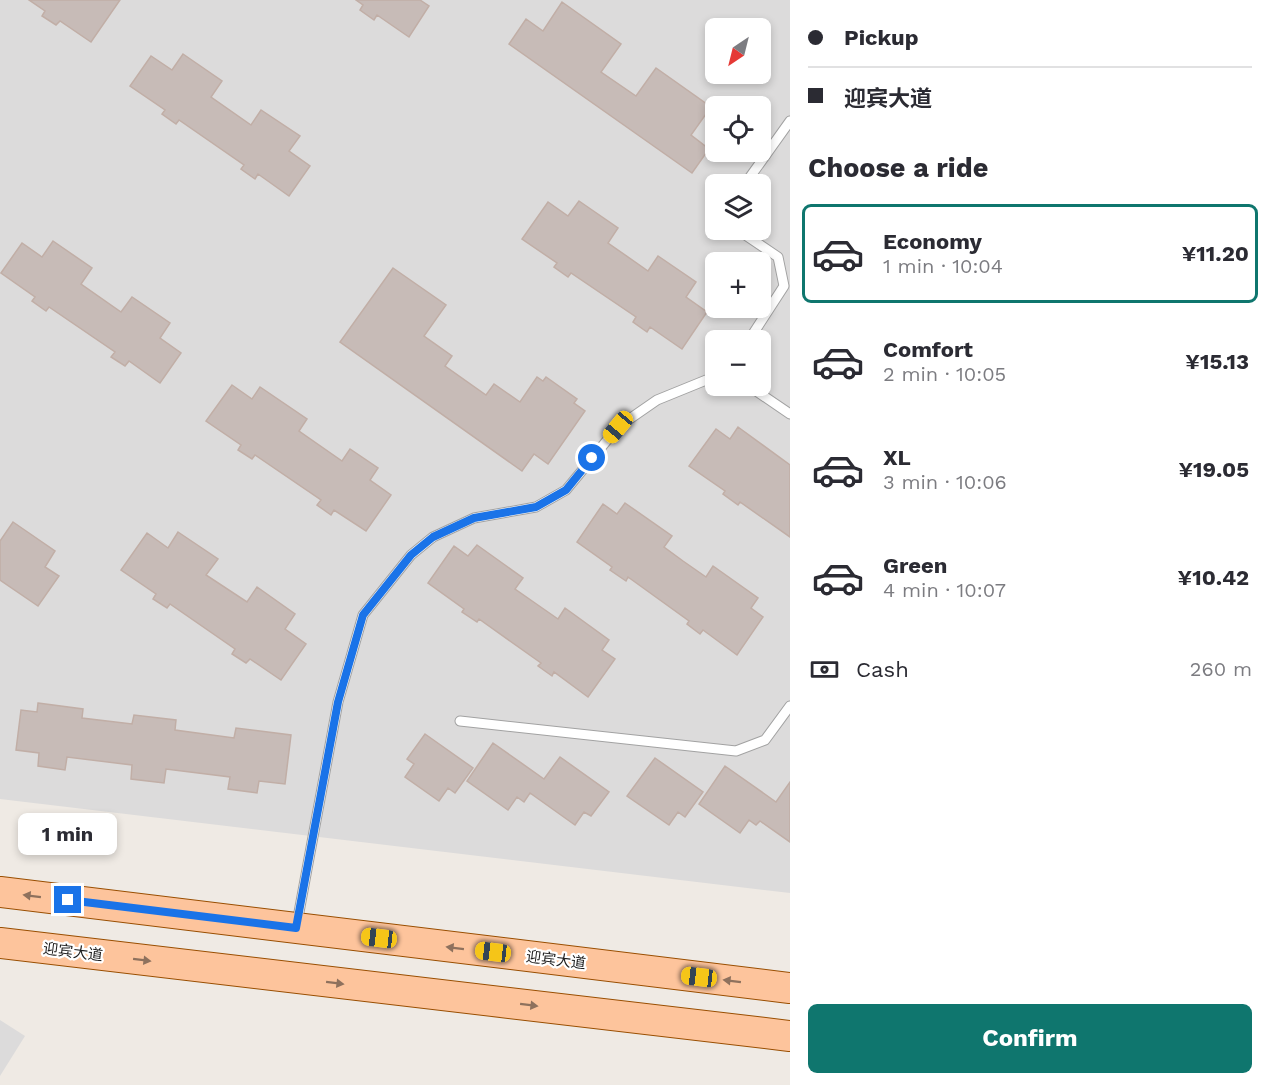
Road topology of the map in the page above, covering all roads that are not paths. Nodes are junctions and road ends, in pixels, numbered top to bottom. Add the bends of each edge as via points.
1 (790, 120) edge
2 (752, 174) edge
3 (753, 240) edge
4 (755, 330) edge
5 (705, 380) edge
6 (764, 396) edge
7 (790, 414) edge
8 (790, 706) edge
9 (460, 721) dead end
10 (0, 892) edge
11 (296, 928) junction
12 (0, 944) edge
13 (790, 988) edge
14 (790, 1036) edge

1 - 2 lane
3 - 4 lane via 778,257 784,286
5 - 11 lane via 657,400 618,427 566,490 536,507 474,518 433,537 411,555 363,615 338,702
6 - 7 lane
8 - 9 lane via 765,740 735,751
11 -> 10 main road, 迎宾大道
13 -> 11 main road, 迎宾大道
12 -> 14 main road, 迎宾大道

